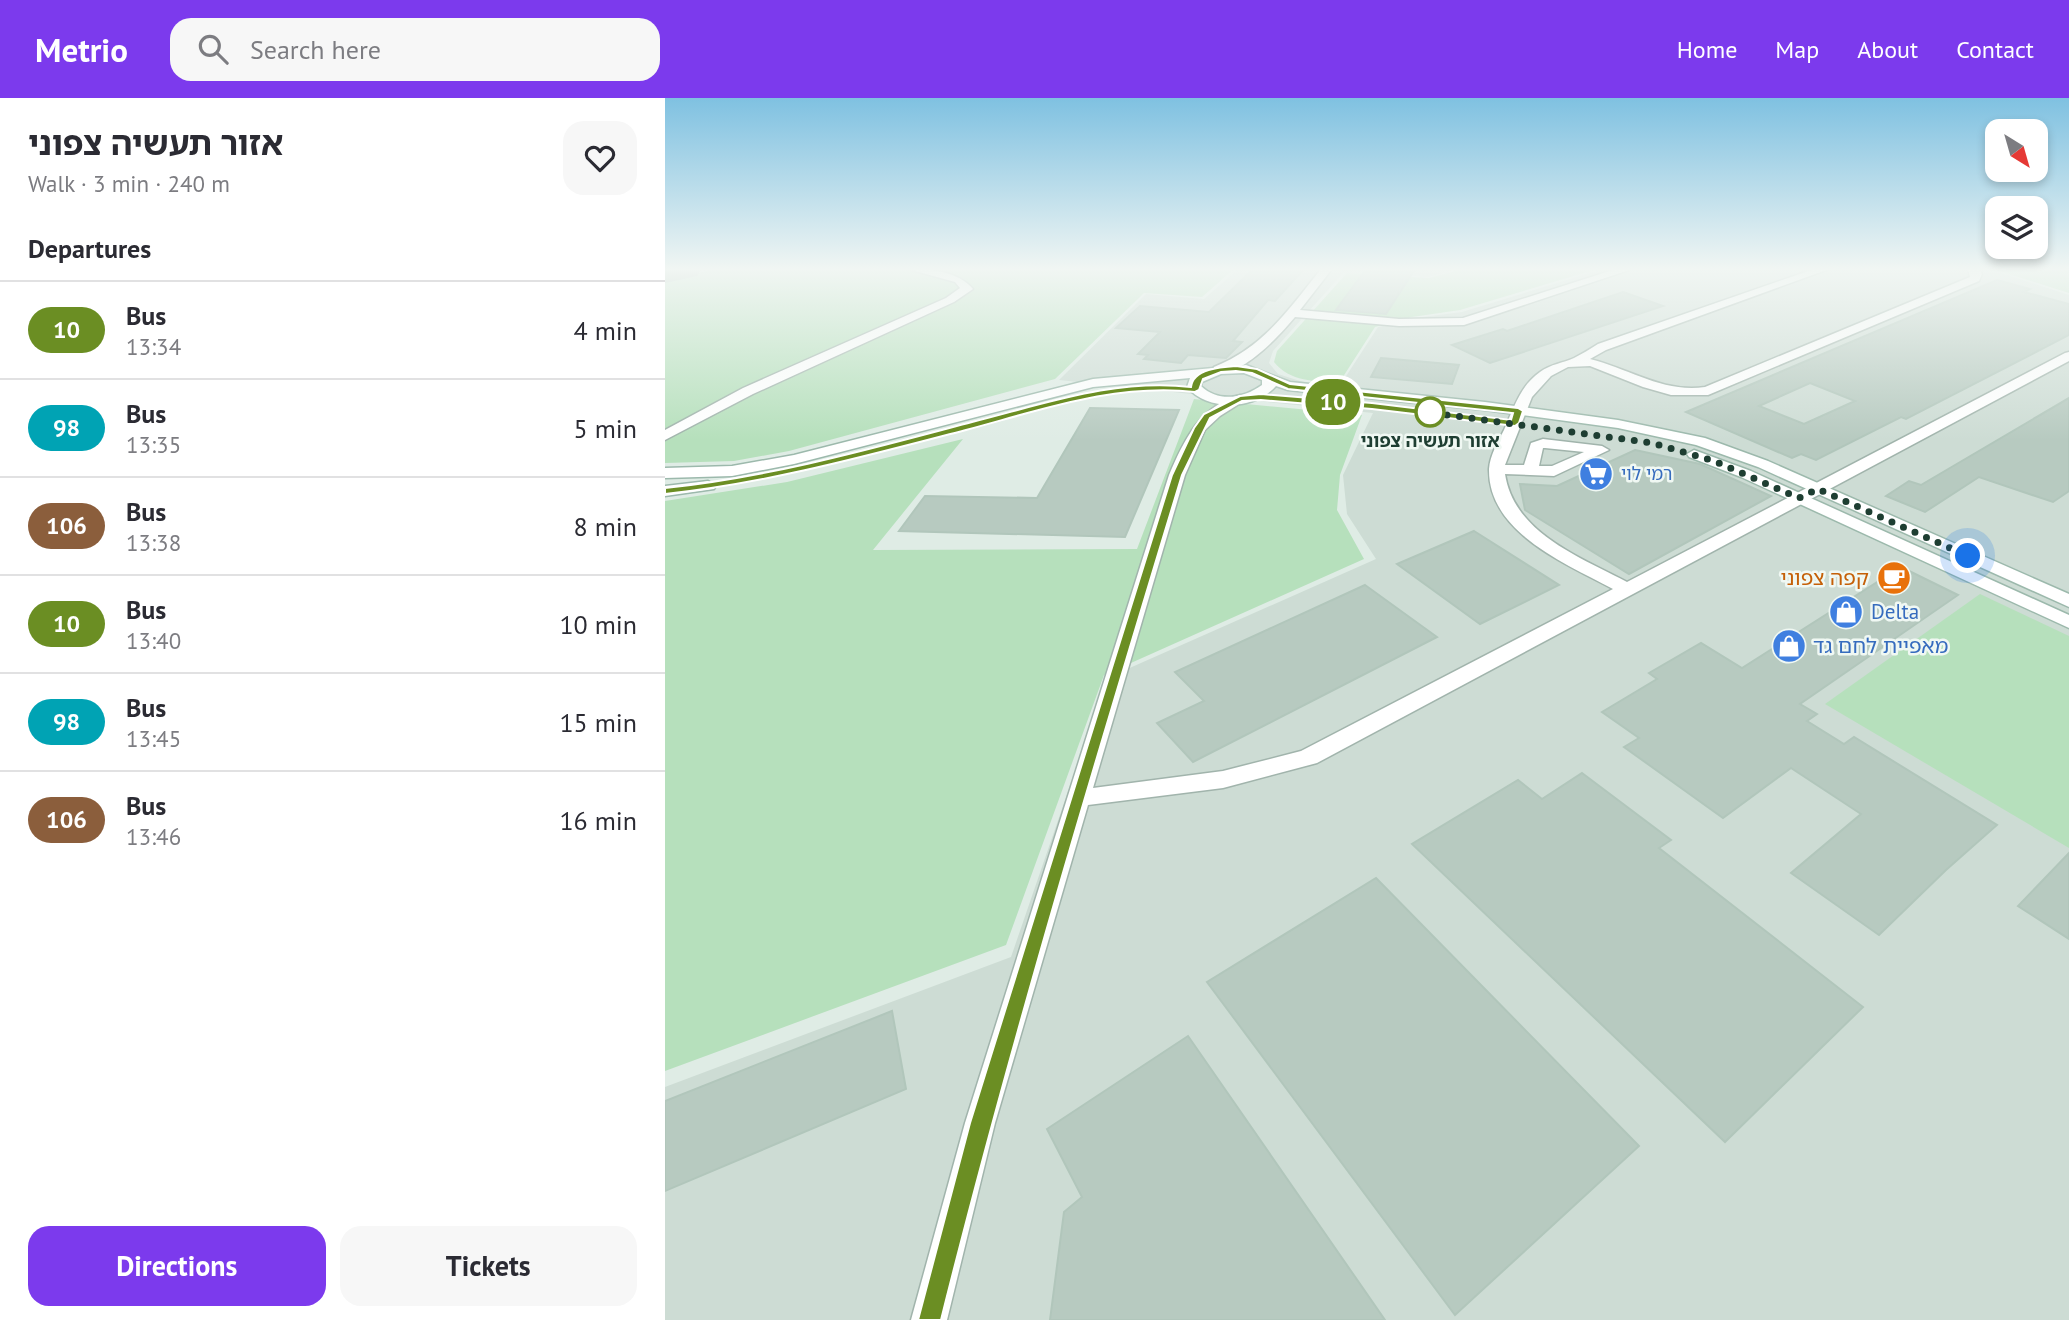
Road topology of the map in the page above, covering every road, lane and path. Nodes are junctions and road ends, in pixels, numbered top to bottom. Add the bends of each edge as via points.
1 (892, 326) edge
2 (1279, 326) edge
3 (1662, 326) edge
4 (1863, 326) edge
5 (1257, 351) junction
6 (2068, 357) edge
7 (1576, 362) junction
8 (1214, 371) junction
9 (1266, 376) junction
10 (1198, 392) junction
11 (1243, 399) junction
12 (1517, 417) junction
13 (1202, 423) junction
14 (665, 436) edge
15 (1497, 469) junction
16 (1530, 470) dead end
17 (665, 474) edge
18 (1818, 489) junction
19 (665, 491) edge
20 (1799, 498) junction
21 (1627, 589) junction
22 (2069, 601) edge
23 (2069, 622) edge
24 (1077, 798) junction
25 (929, 1320) edge

1 - 14 street via 748,391
2 - 5 street
3 - 7 street via 1602,347
4 - 7 street via 1691,394 1665,391 1592,363
5 - 8 street via 1242,362
5 - 9 street via 1254,365
6 - 18 street
7 - 12 street via 1531,384
8 - 9 street via 1246,369
8 - 10 street via 1196,380
8 - 17 street via 1093,383 794,460 732,471
9 - 11 street via 1269,386
9 - 12 street via 1288,386
10 - 11 street via 1217,400
10 - 13 street
10 - 19 street via 1163,386 1098,392 798,471
11 - 12 street via 1283,397
11 - 13 street via 1217,409
12 - 15 street
12 - 18 street via 1618,424 1700,441
12 - 20 street via 1689,452
13 - 24 street via 1177,475
15 - 16 street
15 - 21 street via 1499,491 1519,524
18 - 20 street
18 - 22 street
20 - 21 street
20 - 23 street
21 - 24 street via 1309,757 1228,781
24 - 25 street via 980,1123

